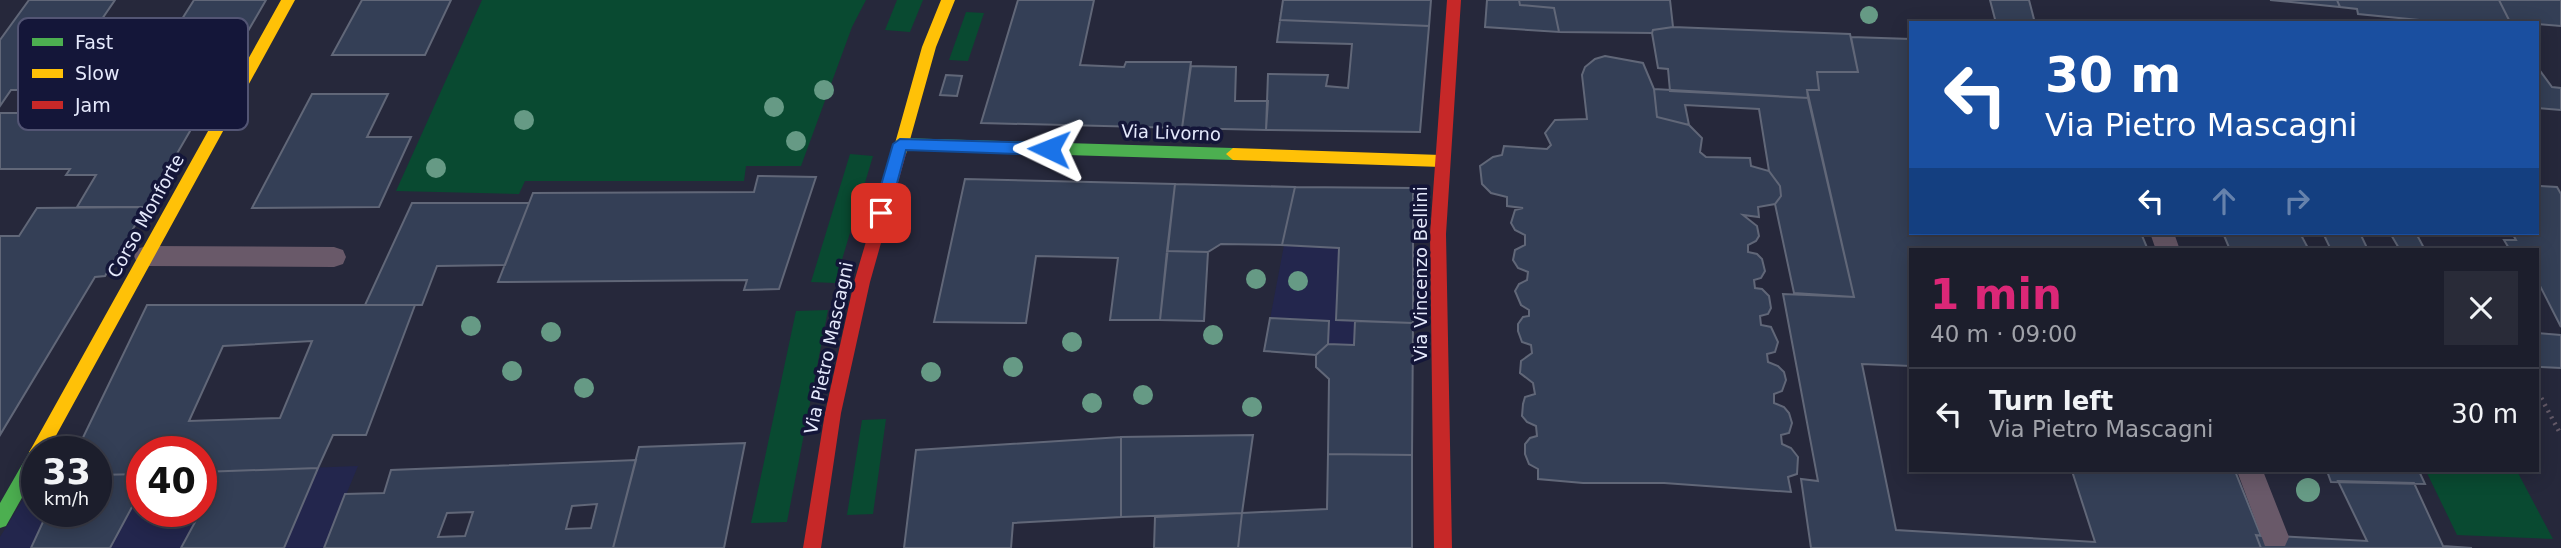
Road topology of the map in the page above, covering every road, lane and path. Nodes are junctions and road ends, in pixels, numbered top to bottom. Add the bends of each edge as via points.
1 (288, 0) edge
2 (948, 0) edge
3 (1454, 0) edge
4 (248, 72) edge
5 (216, 130) edge
6 (900, 144) junction
7 (1441, 161) junction
8 (146, 256) junction
9 (334, 257) dead end
10 (2539, 394) edge
11 (2561, 435) edge
12 (46, 436) edge
13 (2250, 472) edge
14 (21, 482) edge
15 (0, 520) edge
16 (2275, 537) dead end
17 (812, 548) edge
18 (1443, 548) edge

1 - 4 street, Corso Monforte
2 - 6 street, Via Pietro Mascagni
3 - 7 street, Via Vincenzo Bellini
5 - 8 street, Corso Monforte
6 - 7 street, Via Livorno
6 - 17 street, Via Pietro Mascagni via 835,400
7 - 18 street, Via Vincenzo Bellini
8 - 9 lane
8 - 12 street, Corso Monforte
10 - 11 path
13 - 16 lane
14 - 15 street, Corso Monforte

